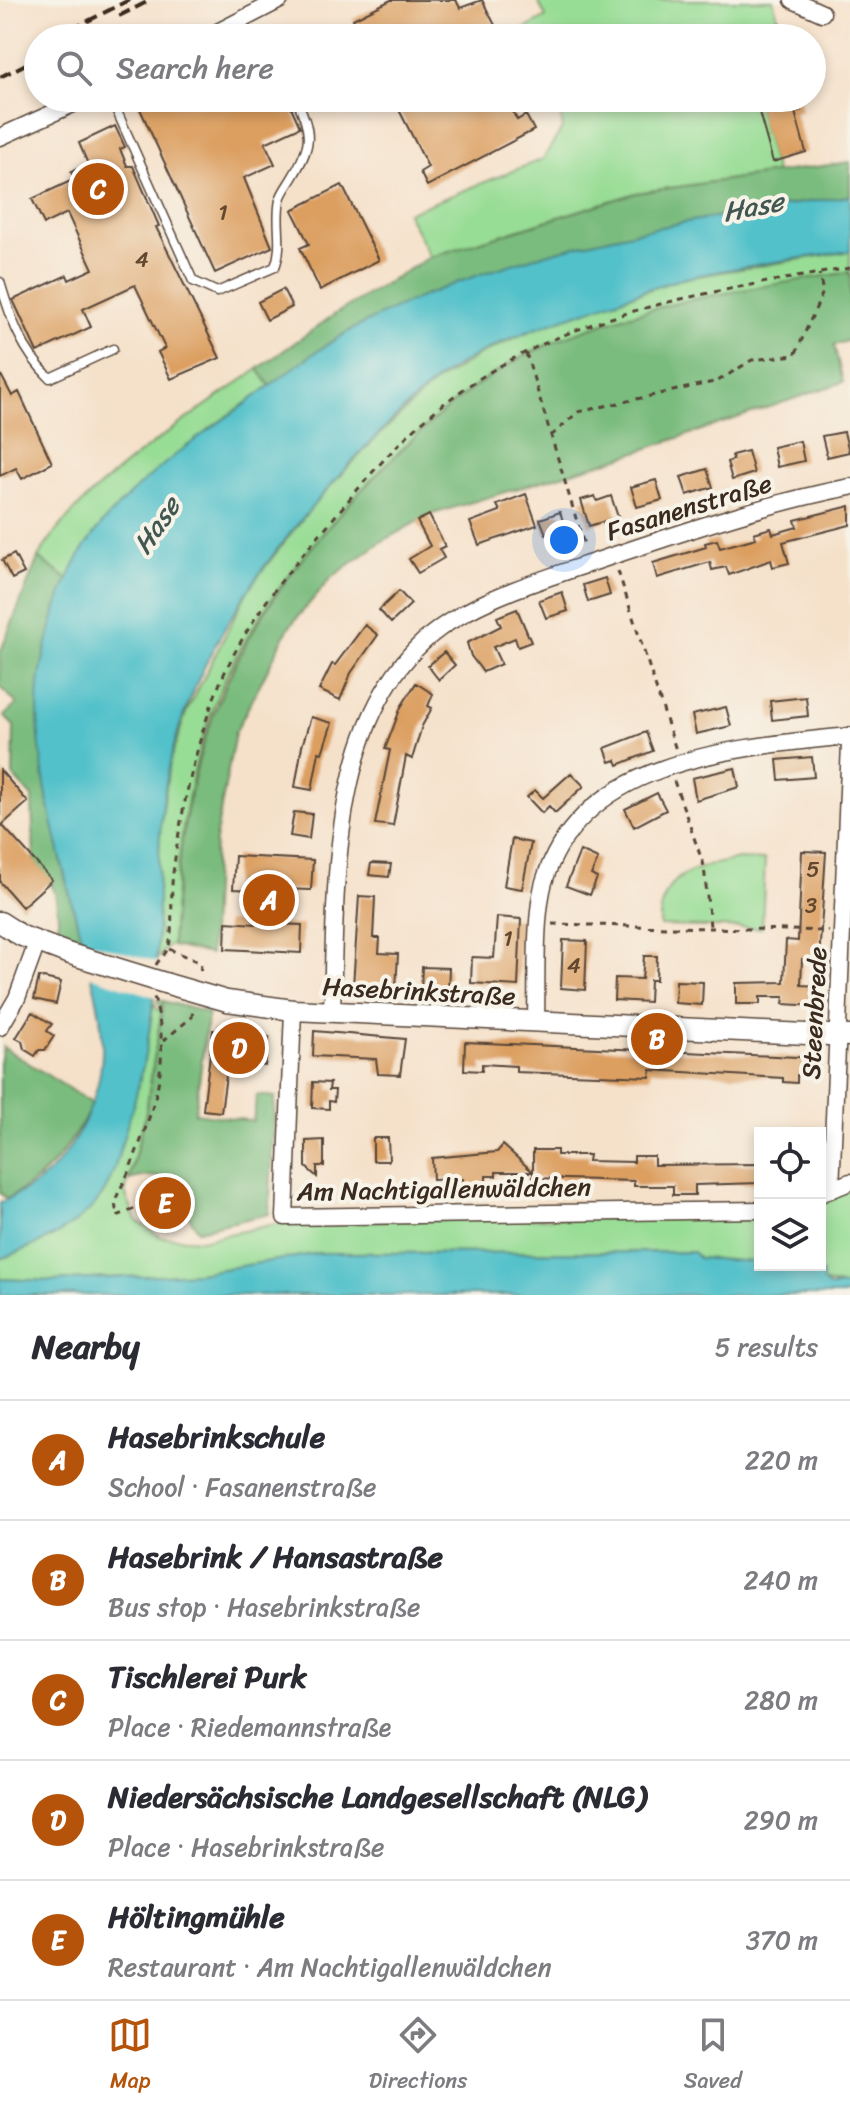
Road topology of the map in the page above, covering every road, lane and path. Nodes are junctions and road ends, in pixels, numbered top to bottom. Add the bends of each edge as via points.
1 (280, 0) edge
2 (793, 0) edge
3 (822, 13) dead end
4 (234, 24) edge
5 (55, 112) edge
6 (117, 112) edge
7 (302, 112) edge
8 (0, 137) edge
9 (850, 268) edge
10 (819, 274) junction
11 (0, 282) edge
12 (113, 349) dead end
13 (526, 353) junction
14 (551, 436) junction
15 (850, 487) edge
16 (613, 556) junction
17 (590, 563) junction
18 (850, 736) edge
19 (850, 744) edge
20 (675, 765) junction
21 (0, 922) edge
22 (540, 924) junction
23 (710, 926) junction
24 (842, 932) junction
25 (37, 943) junction
26 (169, 949) junction
27 (164, 953) dead end
28 (200, 977) dead end
29 (160, 1009) dead end
30 (193, 1010) dead end
31 (293, 1010) junction
32 (332, 1012) junction
33 (536, 1022) junction
34 (0, 1027) edge
35 (844, 1036) edge
36 (163, 1041) junction
37 (850, 1182) edge
38 (826, 1192) edge
39 (134, 1209) dead end
40 (754, 1210) edge

1 - 4 street
2 - 3 street
5 - 8 street
6 - 7 lane via 193,281 217,292 275,267 281,251 280,198 304,159 310,138
9 - 10 path
10 - 13 path via 678,297 549,340
10 - 14 path via 823,292 795,355 752,360 718,381 578,412
11 - 12 lane via 12,326 33,362 50,378
13 - 14 path
13 - 26 path via 491,371 428,417 275,587 231,659 197,747 173,875
14 - 17 path
15 - 16 street, Fasanenstraße
16 - 17 street, Fasanenstraße
16 - 20 path
17 - 32 street, Fasanenstraße via 486,602 447,623 417,648 384,692 359,753 343,818
18 - 20 street via 747,748
19 - 24 street, Steenbrede
20 - 22 street via 620,788 587,814 559,848 544,883
20 - 23 path via 704,866
21 - 25 street, Hasebrinkstraße
22 - 23 path
22 - 33 street
23 - 24 path
24 - 35 street, Steenbrede
25 - 31 street, Hasebrinkstraße, bridge via 227,1001
25 - 34 street
26 - 27 path
26 - 28 path via 201,963
29 - 36 path
30 - 36 path via 192,1017
31 - 32 street, Hasebrinkstraße
31 - 40 street, Am Nachtigallenwäldchen via 285,1217
32 - 33 street, Hasebrinkstraße
33 - 35 street, Hasebrinkstraße
35 - 38 street, Steenbrede
36 - 39 path via 157,1096 115,1202 117,1216
37 - 38 street

